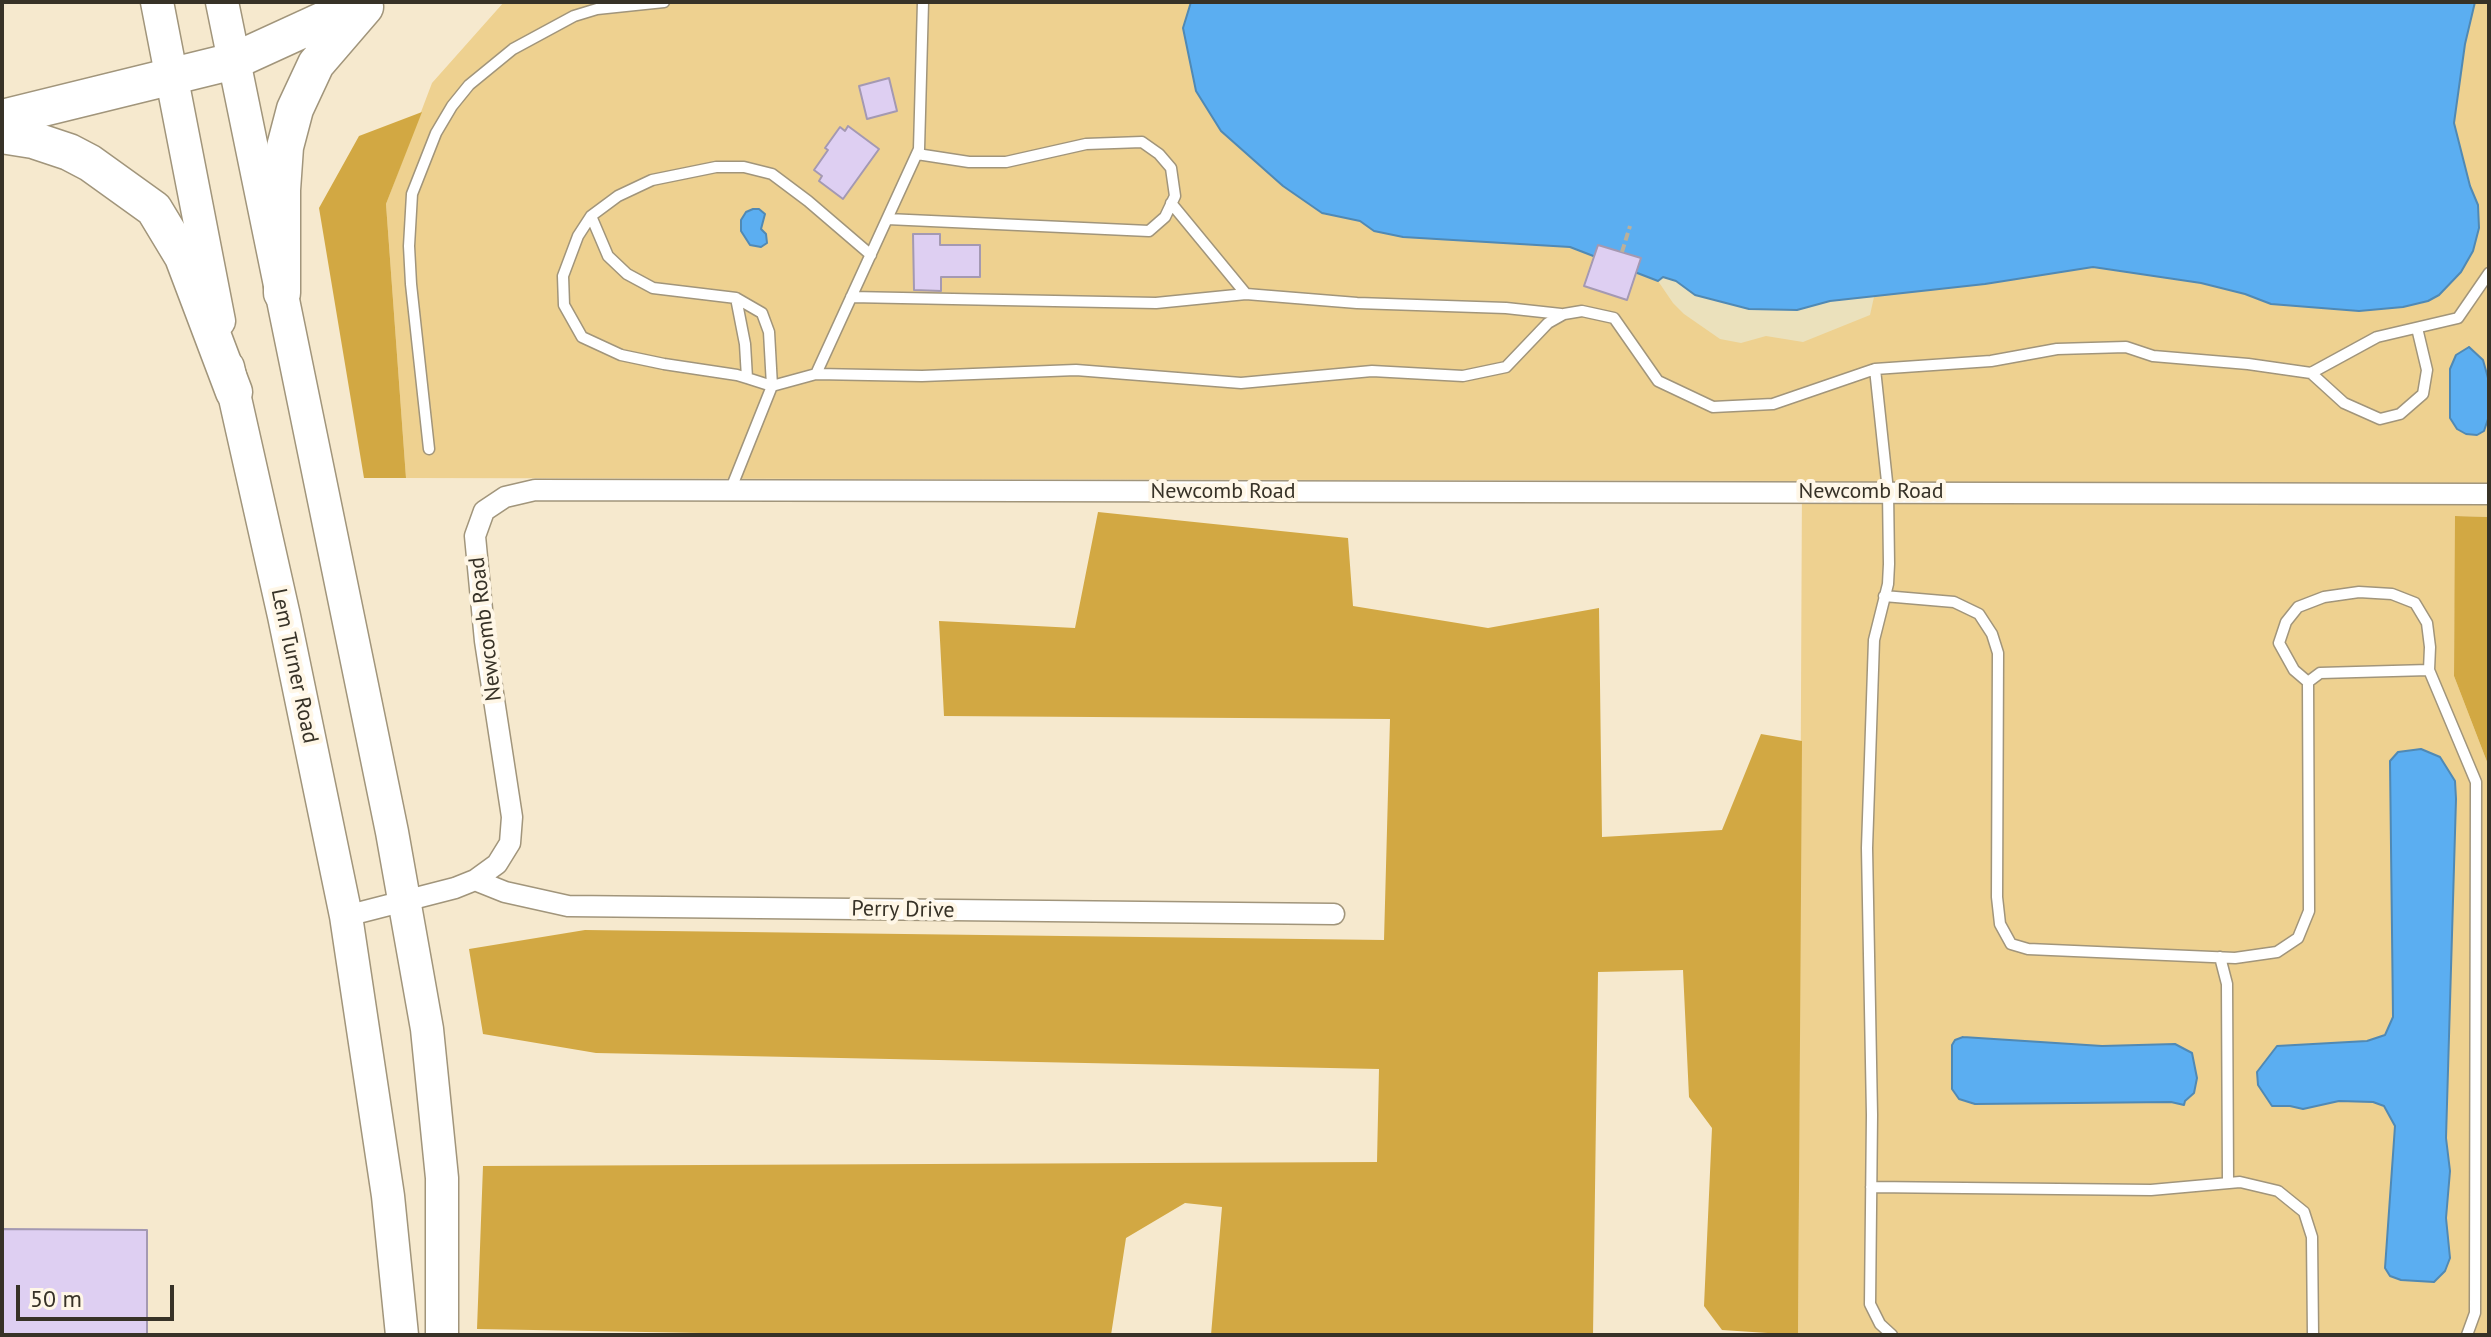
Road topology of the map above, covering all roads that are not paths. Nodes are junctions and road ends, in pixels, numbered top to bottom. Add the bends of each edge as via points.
1 (157, 2) edge
2 (222, 2) edge
3 (363, 2) edge
4 (369, 2) edge
5 (664, 2) edge
6 (923, 2) edge
7 (602, 6) edge
8 (234, 61) junction
9 (172, 76) junction
10 (2, 118) edge
11 (2, 135) edge
12 (917, 154) junction
13 (1171, 203) junction
14 (591, 216) junction
15 (887, 219) junction
16 (871, 255) junction
17 (2489, 273) edge
18 (282, 293) junction
19 (1246, 294) junction
20 (851, 297) junction
21 (736, 298) junction
22 (1564, 314) junction
23 (2417, 328) junction
24 (1875, 369) junction
25 (2311, 373) junction
26 (816, 374) junction
27 (747, 378) junction
28 (772, 386) junction
29 (234, 392) junction
30 (429, 449) dead end
31 (730, 491) junction
32 (1888, 491) junction
33 (2489, 494) edge
34 (1884, 596) junction
35 (2429, 670) junction
36 (2308, 682) junction
37 (475, 880) junction
38 (405, 900) junction
39 (1334, 914) dead end
40 (346, 916) junction
41 (2220, 957) junction
42 (2228, 1183) junction
43 (1871, 1187) junction
44 (402, 1335) edge
45 (442, 1335) edge
46 (1892, 1335) edge
47 (2313, 1335) edge
48 (2467, 1335) edge

1 - 9 main road, Lem Turner Road
2 - 8 main road
3 - 8 highway
4 - 18 highway via 316,64 295,109 285,147
5 - 7 lane
6 - 12 lane
7 - 30 lane via 548,29 487,68 452,106 423,163 412,194 409,246
8 - 9 highway
8 - 18 main road
9 - 10 highway
9 - 29 main road, Lem Turner Road
11 - 29 highway via 69,152 154,209 183,257
12 - 13 lane via 1006,162 1086,144 1142,142 1171,168
12 - 15 lane
13 - 15 lane via 1149,231
13 - 19 lane
14 - 16 lane via 652,180 744,167 772,174
14 - 21 lane via 608,256 627,274 653,288
14 - 27 lane via 563,276 564,305 582,337 621,355
15 - 16 lane
16 - 20 lane
17 - 23 lane via 2458,318
18 - 38 main road
19 - 20 lane via 1156,303
19 - 22 lane
20 - 26 lane
21 - 27 lane
21 - 28 lane via 762,313 769,332
22 - 24 lane via 1582,311 1614,318 1658,381 1713,407 1773,404
22 - 26 lane via 1548,323 1506,367 1463,376 1372,371 1241,383 1076,370
23 - 25 lane via 2377,337
23 - 25 lane via 2427,370 2423,394 2400,414 2380,419 2344,403
24 - 25 lane via 1991,361 2057,349 2126,347 2153,356
24 - 32 lane
26 - 28 lane
27 - 28 lane
28 - 31 lane
29 - 40 main road, Lem Turner Road
31 - 32 street, Newcomb Road
31 - 37 street, Newcomb Road via 535,490 505,497 484,511 475,536 512,817 510,843 497,864
32 - 33 street, Newcomb Road
32 - 34 lane
34 - 41 lane via 1954,602 1979,614 1992,634 1998,653 1997,897 2000,924 2011,944
34 - 43 lane via 1874,640 1867,848
35 - 36 lane via 2320,673
35 - 36 lane via 2427,623 2415,603 2392,594 2359,592 2298,607 2286,622 2279,643 2294,670
35 - 48 lane via 2476,782 2475,1313
36 - 41 lane via 2309,911 2298,938 2277,952
37 - 38 street, Newcomb Road
37 - 39 street, Perry Drive via 568,906
38 - 40 street, Newcomb Road
38 - 45 main road via 427,1029 442,1178
40 - 44 main road, Lem Turner Road via 388,1196
41 - 42 lane via 2227,984
42 - 43 lane via 2151,1190
42 - 47 lane via 2278,1191 2304,1212 2312,1237
43 - 46 lane via 1870,1304

